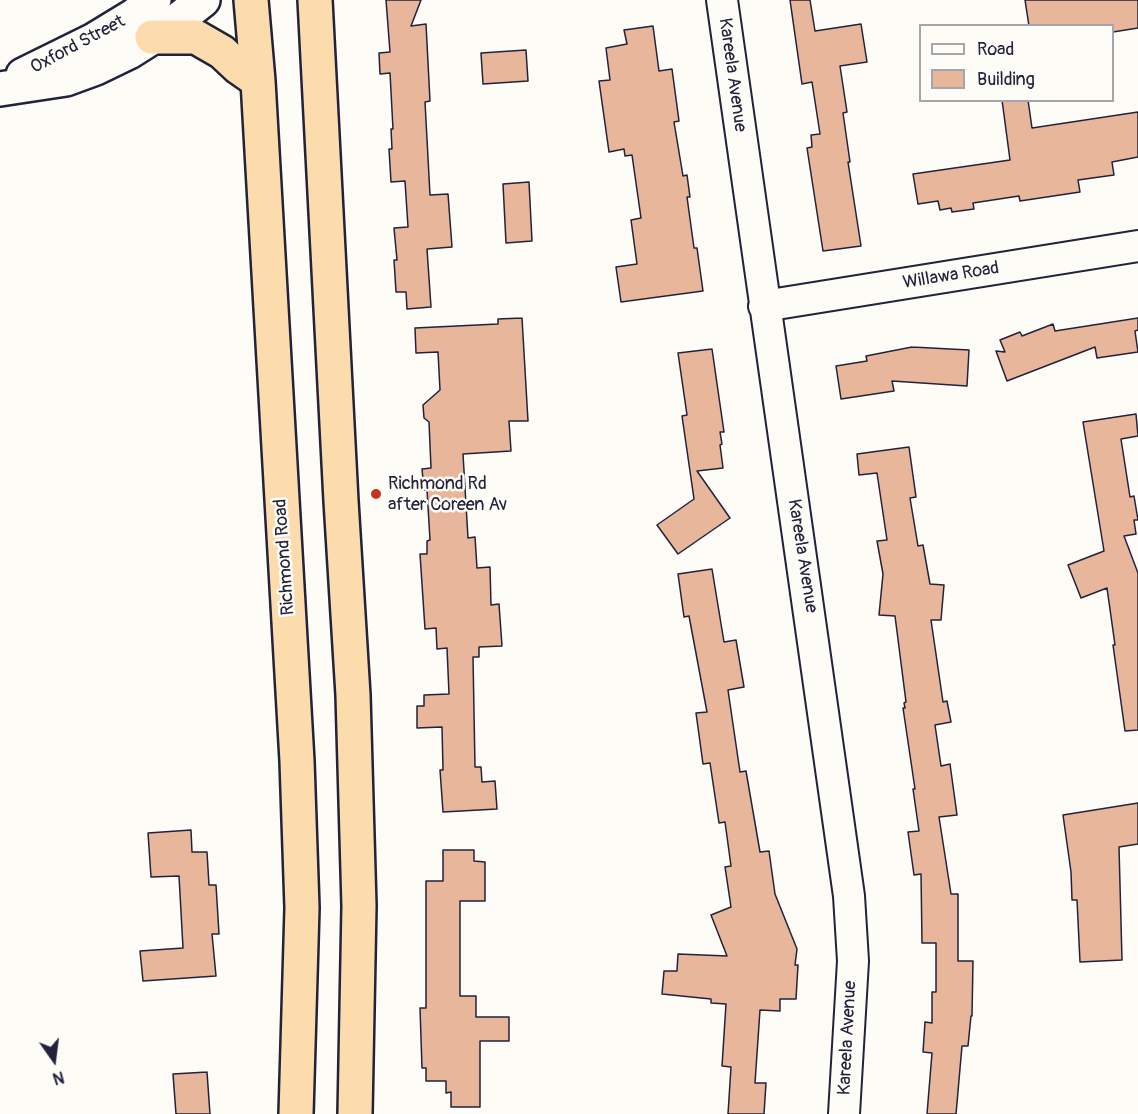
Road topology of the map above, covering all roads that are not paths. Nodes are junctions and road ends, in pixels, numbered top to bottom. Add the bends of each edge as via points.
1 (204, 0) edge
2 (250, 0) edge
3 (722, 0) edge
4 (318, 4) edge
5 (143, 13) edge
6 (258, 81) junction
7 (0, 87) edge
8 (1138, 246) edge
9 (764, 306) junction
10 (298, 1082) junction
11 (296, 1114) edge
12 (304, 1114) edge
13 (355, 1114) edge
14 (844, 1114) edge

1 - 5 street
2 - 6 highway, Richmond Road
3 - 9 street, Kareela Avenue
4 - 13 highway via 353,694 359,906
5 - 6 highway via 222,52
5 - 7 street via 96,68 66,79
6 - 10 highway, Richmond Road via 297,761 302,908
8 - 9 street, Willawa Road
9 - 14 street, Kareela Avenue via 849,896 853,961
10 - 11 highway, Richmond Road
10 - 12 highway

